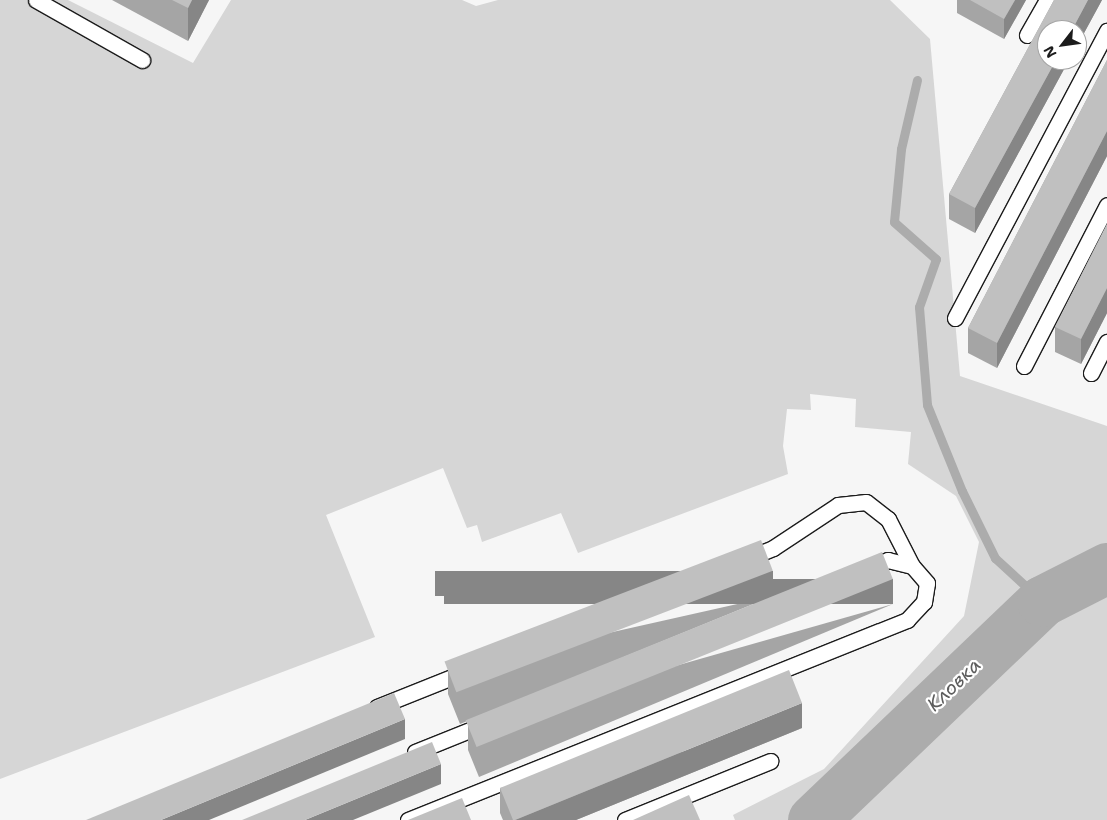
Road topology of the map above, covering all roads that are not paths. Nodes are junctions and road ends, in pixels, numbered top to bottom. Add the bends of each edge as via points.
1 (36, 0) edge
2 (1047, 0) edge
3 (1107, 31) edge
4 (1027, 36) dead end
5 (142, 60) dead end
6 (1107, 205) edge
7 (954, 318) dead end
8 (1107, 342) edge
9 (1024, 366) dead end
10 (1091, 373) dead end
11 (736, 563) edge
12 (912, 566) junction
13 (852, 575) edge
14 (479, 666) edge
15 (360, 714) edge
16 (504, 716) edge
17 (404, 757) edge
18 (770, 761) dead end
19 (408, 820) edge
20 (625, 820) edge

1 - 5 lane
2 - 4 lane
3 - 7 lane
6 - 9 lane
8 - 10 lane
11 - 12 lane via 773,548 838,505 866,502 888,519
12 - 13 lane via 888,560
12 - 19 lane via 927,583 924,602 907,620
14 - 15 lane
16 - 17 lane
18 - 20 lane

